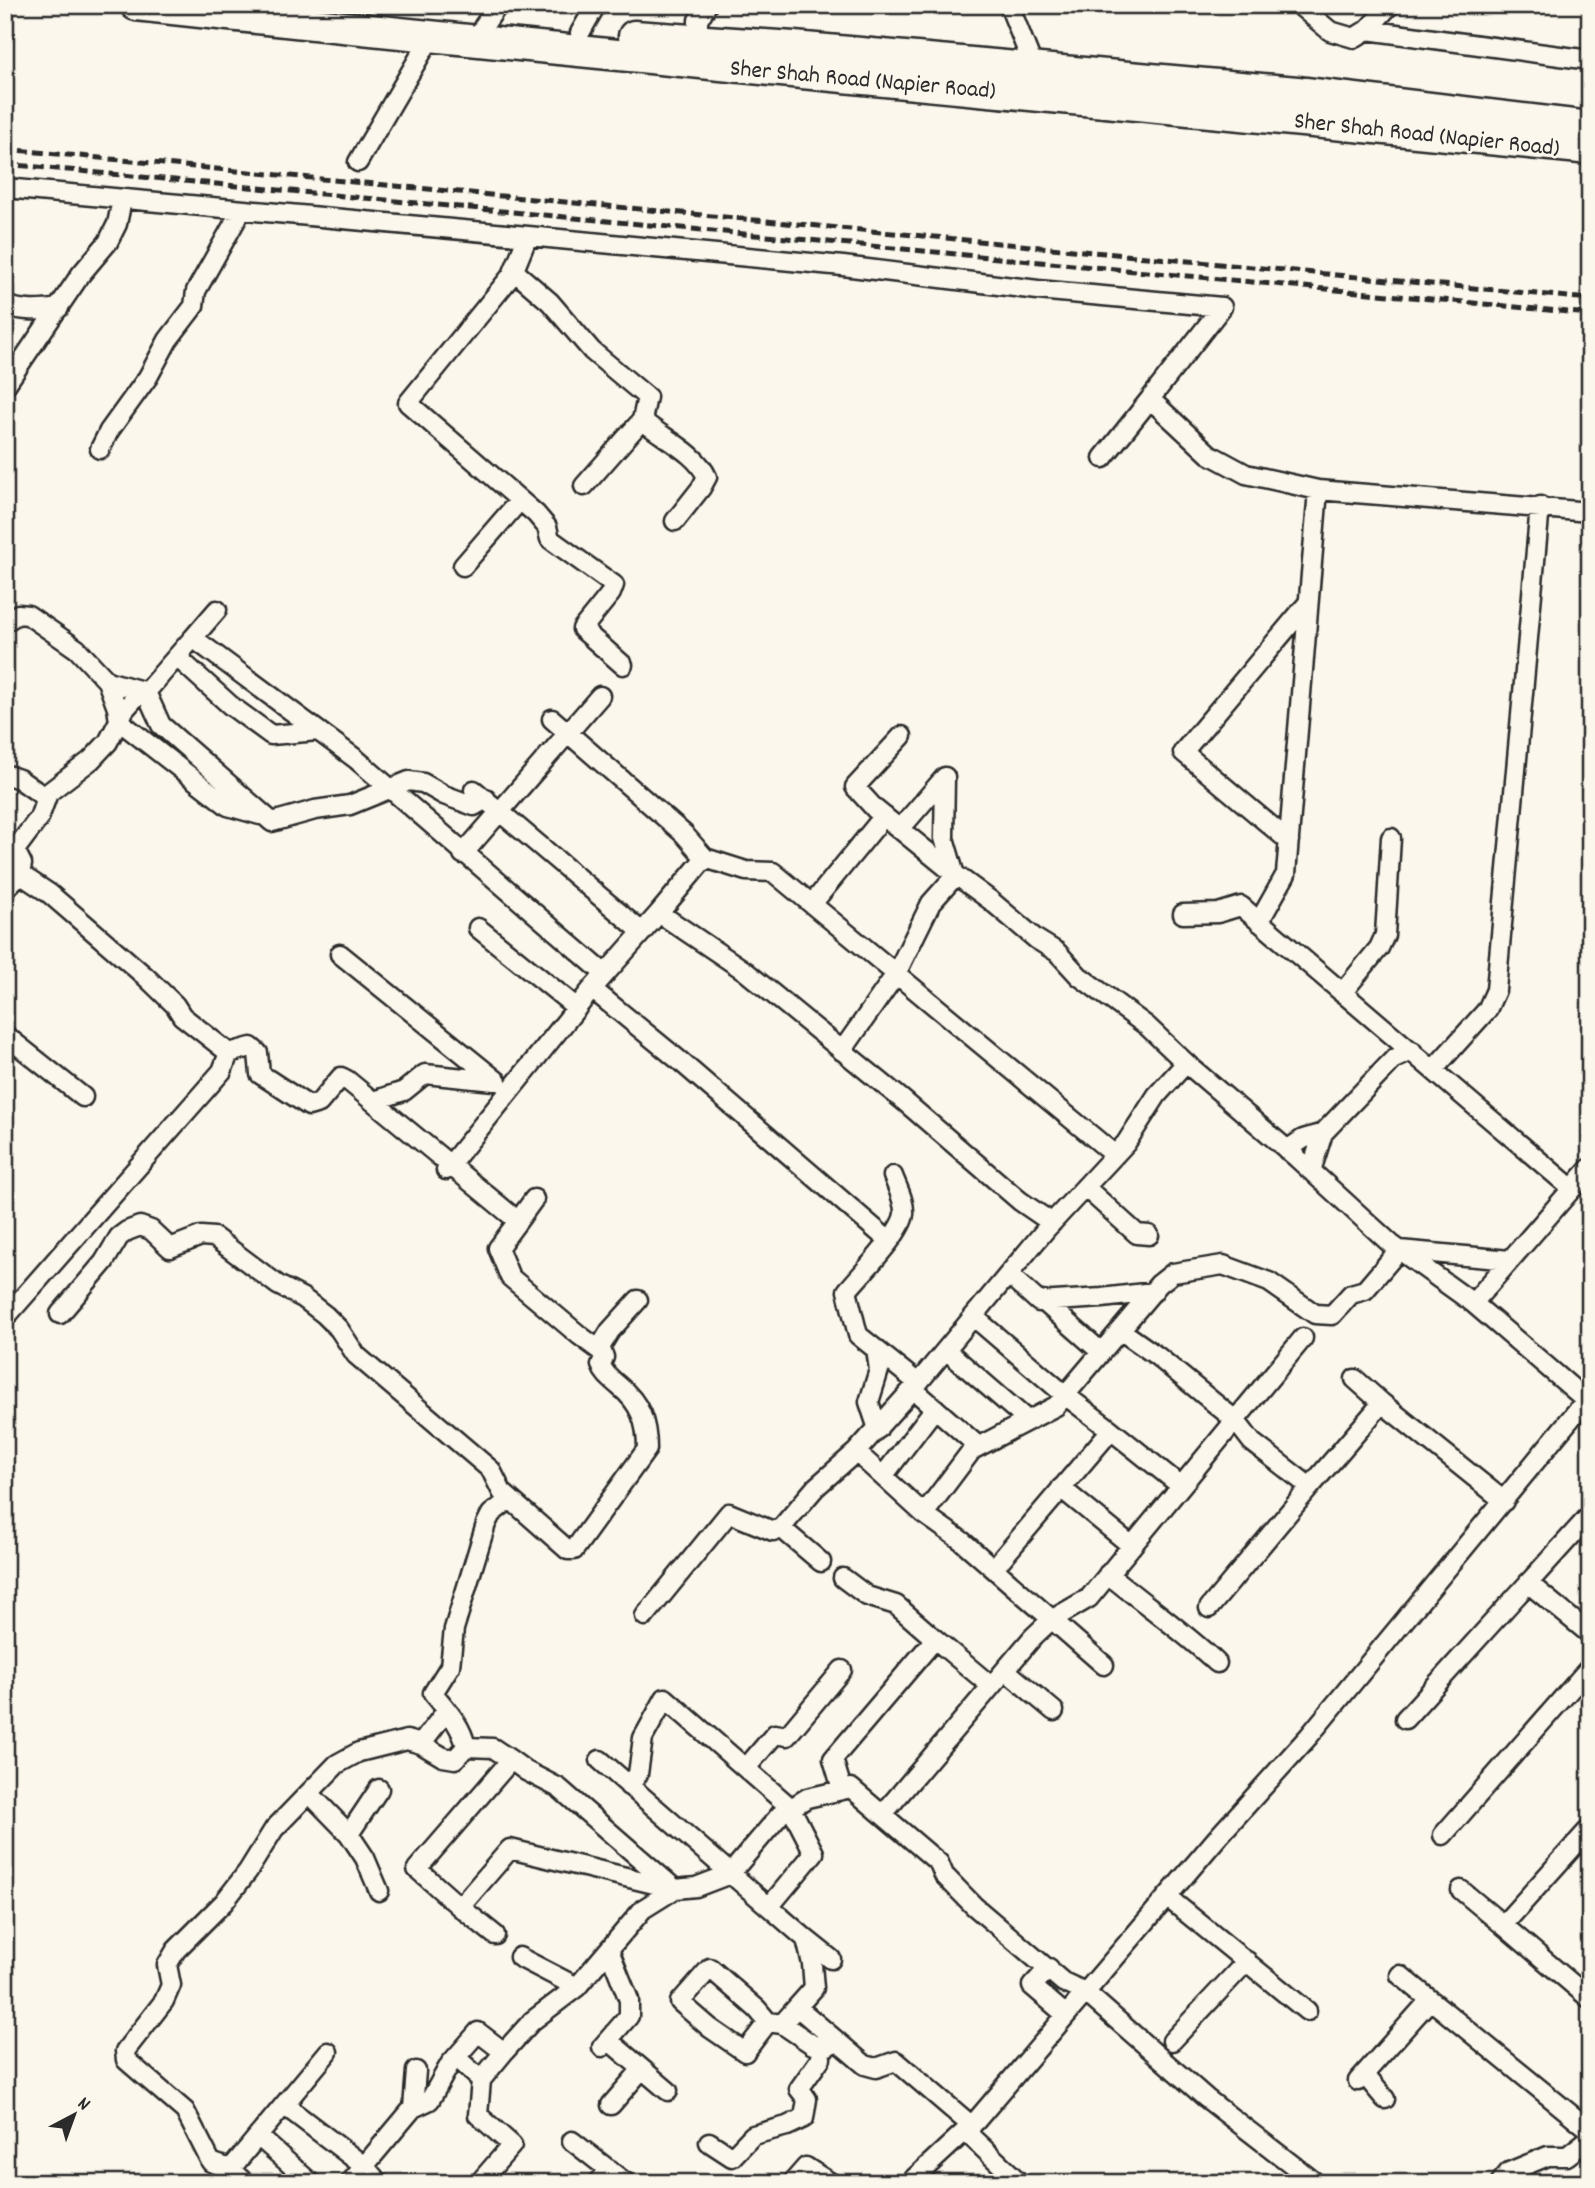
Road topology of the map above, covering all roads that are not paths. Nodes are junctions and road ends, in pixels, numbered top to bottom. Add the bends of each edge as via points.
1 (136, 5) edge
2 (278, 5) edge
3 (596, 5) edge
4 (707, 5) edge
5 (1009, 5) edge
6 (1299, 5) edge
7 (1390, 5) edge
8 (491, 16) edge
9 (1367, 30) junction
10 (580, 33) junction
11 (431, 37) junction
12 (698, 41) junction
13 (1590, 60) edge
14 (1035, 81) junction
15 (1590, 127) edge
16 (1590, 149) edge
17 (358, 162) dead end
18 (5, 188) edge
19 (122, 200) junction
20 (241, 211) junction
21 (528, 236) junction
22 (514, 271) junction
23 (5, 304) edge
24 (59, 308) junction
25 (5, 386) edge
26 (1150, 399) junction
27 (642, 420) junction
28 (100, 449) dead end
29 (1103, 458) dead end
30 (584, 486) dead end
31 (1318, 490) junction
32 (520, 500) junction
33 (1540, 506) junction
34 (1590, 512) edge
35 (675, 521) dead end
36 (463, 566) dead end
37 (1308, 603) junction
38 (217, 610) dead end
39 (5, 622) edge
40 (194, 638) junction
41 (177, 657) junction
42 (623, 665) dead end
43 (107, 681) junction
44 (146, 692) junction
45 (600, 696) dead end
46 (552, 719) dead end
47 (118, 721) junction
48 (318, 732) junction
49 (568, 733) junction
50 (902, 736) dead end
51 (5, 774) edge
52 (389, 789) junction
53 (46, 798) junction
54 (500, 811) junction
55 (884, 816) junction
56 (266, 817) junction
57 (900, 829) junction
58 (1391, 838) dead end
59 (1289, 841) junction
60 (10, 848) edge
61 (463, 854) junction
62 (705, 858) junction
63 (20, 874) junction
64 (956, 875) junction
65 (5, 890) edge
66 (812, 904) junction
67 (659, 913) junction
68 (1183, 914) dead end
69 (1259, 922) junction
70 (478, 928) dead end
71 (642, 932) junction
72 (340, 954) dead end
73 (605, 974) junction
74 (897, 974) junction
75 (592, 989) junction
76 (1342, 993) junction
77 (577, 1008) junction
78 (5, 1035) edge
79 (842, 1051) junction
80 (1412, 1051) junction
81 (229, 1052) junction
82 (1186, 1063) junction
83 (1433, 1070) junction
84 (504, 1086) junction
85 (83, 1097) dead end
86 (373, 1101) junction
87 (1324, 1133) junction
88 (1287, 1150) junction
89 (1115, 1155) junction
90 (448, 1167) junction
91 (1590, 1168) edge
92 (1311, 1171) junction
93 (893, 1176) dead end
94 (1085, 1187) junction
95 (1571, 1188) junction
96 (534, 1199) dead end
97 (518, 1221) junction
98 (1052, 1223) junction
99 (1149, 1234) dead end
100 (889, 1241) junction
101 (1399, 1250) junction
102 (1510, 1260) junction
103 (1009, 1275) junction
104 (1153, 1292) junction
105 (638, 1300) dead end
106 (1043, 1301) junction
107 (1473, 1303) junction
108 (60, 1314) dead end
109 (974, 1317) junction
110 (5, 1318) edge
111 (1120, 1330) junction
112 (1303, 1338) dead end
113 (599, 1349) junction
114 (876, 1349) junction
115 (946, 1350) junction
116 (1101, 1352) junction
117 (1355, 1379) dead end
118 (916, 1386) junction
119 (1065, 1395) junction
120 (1588, 1401) edge
121 (1382, 1403) junction
122 (935, 1408) junction
123 (1027, 1420) junction
124 (1235, 1420) junction
125 (878, 1429) junction
126 (1111, 1430) junction
127 (978, 1446) junction
128 (856, 1452) junction
129 (884, 1475) junction
130 (1181, 1486) junction
131 (1310, 1487) junction
132 (1061, 1488) junction
133 (510, 1499) junction
134 (1504, 1501) junction
135 (924, 1514) junction
136 (1590, 1515) edge
137 (781, 1528) junction
138 (1132, 1546) junction
139 (821, 1562) dead end
140 (994, 1568) junction
141 (1108, 1574) junction
142 (843, 1578) dead end
143 (1528, 1583) junction
144 (1209, 1608) dead end
145 (645, 1616) dead end
146 (1051, 1619) junction
147 (1590, 1634) edge
148 (935, 1639) junction
149 (1217, 1663) dead end
150 (1104, 1665) dead end
151 (1590, 1667) edge
152 (842, 1670) dead end
153 (1005, 1670) junction
154 (991, 1686) junction
155 (447, 1710) junction
156 (1054, 1711) dead end
157 (1405, 1719) dead end
158 (421, 1744) junction
159 (466, 1747) junction
160 (512, 1760) junction
161 (600, 1760) dead end
162 (746, 1768) junction
163 (629, 1786) junction
164 (379, 1789) dead end
165 (842, 1789) junction
166 (309, 1793) junction
167 (791, 1808) junction
168 (883, 1814) junction
169 (1590, 1828) edge
170 (349, 1834) junction
171 (1443, 1835) dead end
172 (730, 1874) junction
173 (675, 1889) junction
174 (1461, 1890) dead end
175 (379, 1891) dead end
176 (1167, 1897) junction
177 (460, 1907) junction
178 (769, 1907) junction
179 (1503, 1925) junction
180 (495, 1936) dead end
181 (806, 1939) junction
182 (608, 1950) junction
183 (519, 1957) dead end
184 (831, 1959) dead end
185 (1247, 1961) junction
186 (1049, 1968) junction
187 (1400, 1975) dead end
188 (577, 1987) junction
189 (1085, 1992) junction
190 (1588, 1993) edge
191 (1430, 2000) junction
192 (797, 2007) junction
193 (1307, 2011) dead end
194 (1066, 2015) junction
195 (775, 2023) junction
196 (1172, 2041) dead end
197 (819, 2045) junction
198 (845, 2048) junction
199 (328, 2052) dead end
200 (504, 2052) junction
201 (456, 2057) junction
202 (642, 2069) junction
203 (416, 2071) dead end
204 (481, 2080) junction
205 (668, 2091) dead end
206 (1385, 2099) dead end
207 (284, 2105) junction
208 (611, 2105) dead end
209 (413, 2108) junction
210 (969, 2129) junction
211 (1590, 2130) edge
212 (258, 2136) junction
213 (1590, 2138) edge
214 (572, 2141) dead end
215 (709, 2142) dead end
216 (363, 2166) junction
217 (230, 2168) junction
218 (603, 2176) edge
219 (219, 2183) edge
220 (245, 2183) edge
221 (312, 2183) edge
222 (349, 2183) edge
223 (379, 2183) edge
224 (479, 2183) edge
225 (626, 2183) edge
226 (792, 2183) edge
227 (831, 2183) edge
228 (909, 2183) edge
229 (1020, 2183) edge
230 (1316, 2183) edge
231 (1500, 2183) edge

1 - 11 main road, Sher Shah Road (Napier Road)
2 - 8 main road, Sher Shah Road (Napier Road)
3 - 10 street
4 - 12 street via 698,20
5 - 14 street
6 - 9 street via 1330,31 1354,38
7 - 9 street
8 - 10 main road, Sher Shah Road (Napier Road)
9 - 13 street
10 - 12 main road, Sher Shah Road (Napier Road)
11 - 14 main road, Sher Shah Road (Napier Road)
11 - 17 street
12 - 14 main road, Sher Shah Road (Napier Road) via 794,47
14 - 15 main road, Sher Shah Road (Napier Road) via 1297,92
14 - 16 main road, Sher Shah Road (Napier Road)
18 - 19 street
19 - 20 street
19 - 24 street via 108,242
20 - 21 street
20 - 28 street via 196,291 194,306
21 - 22 street
21 - 26 street via 1222,307
22 - 27 street via 592,351 647,397
22 - 32 street via 408,404
23 - 24 street via 38,311
24 - 25 street
26 - 29 street
26 - 31 street via 1209,454 1246,474
27 - 30 street
27 - 35 street via 687,454 707,477
31 - 33 street
31 - 37 street
32 - 36 street
32 - 42 street via 547,527 550,539 614,585 582,629
33 - 34 street
33 - 83 street via 1496,990 1487,1010
37 - 59 street
37 - 59 street via 1183,752
38 - 40 street
39 - 43 street via 18,614 28,615 77,649
40 - 41 street
40 - 48 street
41 - 44 street
41 - 48 street via 271,735
43 - 44 street
43 - 47 street
44 - 47 street via 135,698
44 - 56 street via 161,725
45 - 49 street
46 - 49 street
47 - 53 street via 108,742
47 - 56 street via 228,806
48 - 52 street
49 - 54 street
49 - 62 street via 684,834
50 - 55 street via 855,787
51 - 53 street
52 - 54 street via 409,781 423,783 474,806 480,794
52 - 56 street via 350,805 272,822
52 - 61 street
53 - 60 street via 39,818
54 - 61 street
54 - 71 street
55 - 57 street
55 - 66 street
57 - 64 street
57 - 64 street via 946,777 944,838
58 - 76 street via 1385,935
59 - 69 street via 1286,874
60 - 63 street via 22,864
61 - 73 street
62 - 66 street via 746,871 773,872
62 - 67 street
63 - 65 street
63 - 81 street via 50,894 146,976 182,1016
64 - 74 street via 932,903
64 - 82 street via 1057,952 1079,976 1147,1026
66 - 74 street
67 - 71 street
67 - 79 street via 745,971
68 - 69 street via 1218,913 1241,906
69 - 76 street
70 - 77 street
71 - 73 street
72 - 84 street
73 - 75 street
74 - 79 street
74 - 89 street
75 - 77 street
75 - 100 street
76 - 80 street
77 - 84 street
78 - 85 street
79 - 98 street
80 - 83 street
80 - 87 street via 1394,1059
81 - 86 street via 251,1047 258,1053 260,1074 309,1106 319,1103 341,1077
81 - 110 street via 222,1071
82 - 88 street
82 - 89 street
83 - 95 street
84 - 86 street via 425,1074 404,1091
84 - 90 street
86 - 90 street
87 - 88 street
87 - 92 street
88 - 92 street
89 - 94 street
90 - 97 street
91 - 95 street
92 - 101 street
93 - 100 street via 904,1214
94 - 98 street
94 - 99 street via 1137,1234
95 - 102 street
96 - 97 street
97 - 113 street via 498,1248 510,1277
98 - 103 street
100 - 114 street via 847,1291 858,1335
101 - 102 street
101 - 104 street via 1365,1290 1351,1294 1332,1315 1315,1314 1269,1282 1223,1265 1173,1273
101 - 107 street
102 - 107 street
103 - 106 street
103 - 109 street
104 - 106 street
104 - 111 street
105 - 113 street
106 - 116 street
107 - 120 street
108 - 133 street via 127,1231 140,1226 170,1248 201,1236 214,1237 325,1315 356,1355 491,1470
109 - 115 street
109 - 119 street
111 - 116 street
111 - 124 street
112 - 124 street
113 - 133 street via 604,1373 634,1399 644,1418 647,1449 574,1550 568,1550
114 - 118 street
114 - 125 street via 879,1370 869,1402
115 - 118 street
115 - 123 street
116 - 119 street
117 - 121 street
118 - 122 street
118 - 125 street
119 - 123 street via 1056,1406
119 - 126 street
120 - 134 street
121 - 131 street
121 - 134 street
122 - 127 street
122 - 129 street
123 - 127 street
124 - 130 street
124 - 131 street via 1252,1442
125 - 128 street
126 - 130 street
126 - 132 street
127 - 135 street
128 - 129 street
128 - 137 street via 816,1487
129 - 135 street
130 - 138 street
131 - 144 street
132 - 138 street
132 - 140 street
133 - 155 street via 486,1524 454,1629 450,1666 433,1693
134 - 176 street via 1310,1736
135 - 140 street
136 - 143 street
137 - 139 street
137 - 145 street via 772,1531 729,1513
138 - 141 street
140 - 146 street
141 - 146 street via 1089,1598
141 - 149 street
142 - 148 street via 867,1596 896,1605
143 - 147 street
143 - 157 street
146 - 150 street
146 - 153 street
148 - 154 street
148 - 165 street via 833,1759
151 - 171 street
152 - 162 street via 787,1736 775,1734
153 - 154 street
153 - 156 street
154 - 168 street
155 - 158 street
155 - 159 street
158 - 159 street via 455,1759
158 - 166 street via 407,1740 359,1752 337,1764
159 - 160 street via 493,1748
160 - 173 street via 559,1788
160 - 177 street via 417,1869
161 - 163 street
162 - 163 street via 665,1698 643,1738 638,1774
162 - 167 street
163 - 172 street
164 - 170 street
165 - 167 street via 807,1798
165 - 168 street via 851,1788
166 - 170 street
166 - 217 street via 274,1829 224,1902 176,1950 167,1965 171,1985 164,2001 125,2051 126,2060 185,2111 211,2162
167 - 172 street
167 - 178 street via 814,1853
168 - 186 street via 939,1863 944,1875 974,1906
169 - 179 street
170 - 175 street
172 - 173 street via 696,1887
172 - 178 street
173 - 177 street via 510,1849
173 - 182 street via 643,1909
174 - 179 street
176 - 185 street
176 - 189 street
177 - 180 street
178 - 181 street
179 - 190 street
181 - 184 street
181 - 192 street via 814,1987
182 - 188 street
182 - 202 street via 629,2000 629,2016 605,2044
183 - 188 street
185 - 193 street
185 - 196 street
186 - 189 street via 1063,1982
186 - 194 street via 1032,1986
187 - 191 street
188 - 200 street via 532,2021
189 - 194 street
189 - 230 street via 1206,2098
191 - 206 street via 1361,2077
191 - 211 street
192 - 195 street
192 - 198 street
194 - 210 street
195 - 195 street via 745,2052 680,2002 710,1968
195 - 197 street
197 - 198 street
197 - 215 street via 821,2058 799,2089 807,2099 804,2118 753,2135 732,2157
198 - 210 street via 876,2068 896,2061
199 - 207 street
200 - 201 street via 478,2032
200 - 204 street
201 - 204 street
201 - 209 street via 430,2100
202 - 205 street
202 - 208 street
203 - 209 street
204 - 224 street via 478,2115 512,2145
207 - 212 street
207 - 216 street
209 - 216 street
210 - 228 street
210 - 229 street
212 - 217 street
212 - 221 street
213 - 231 street via 1566,2156 1548,2156 1509,2172
214 - 218 street
216 - 222 street
216 - 223 street
217 - 219 street
217 - 220 street
218 - 225 street
226 - 227 street via 806,2166

